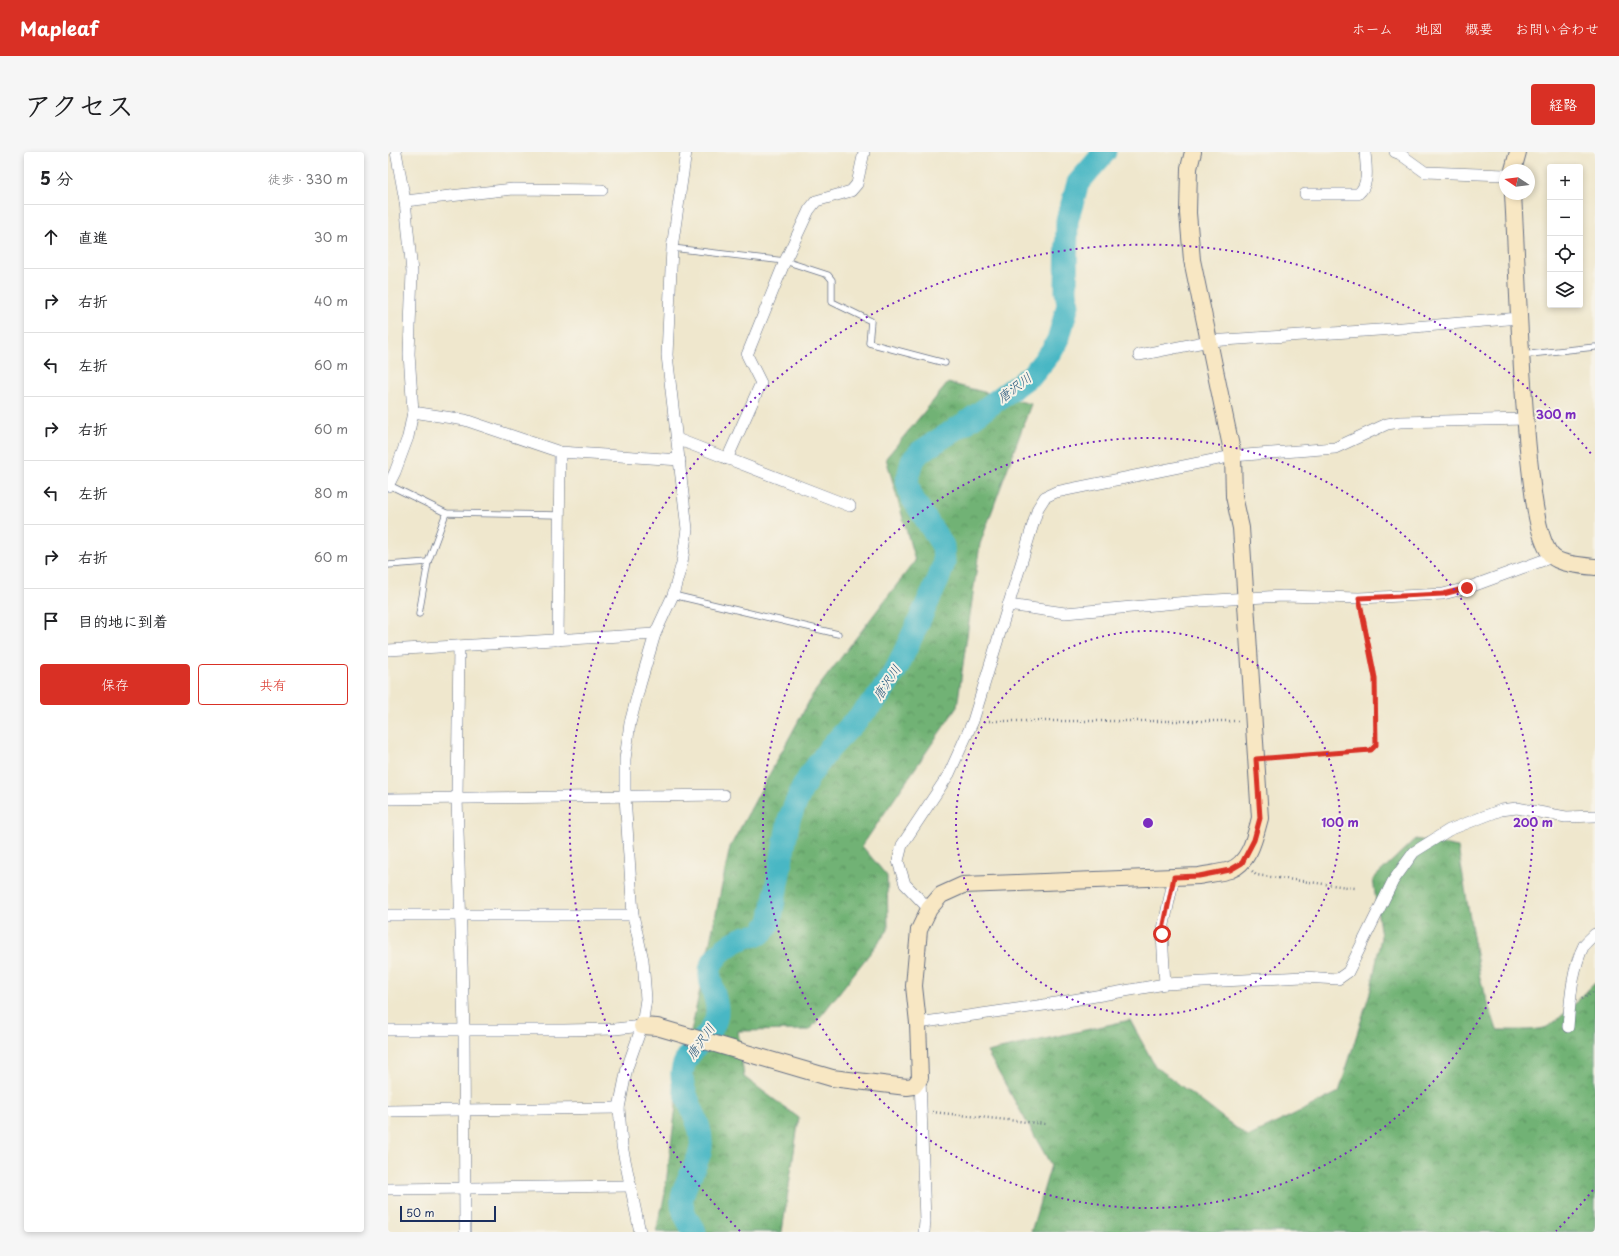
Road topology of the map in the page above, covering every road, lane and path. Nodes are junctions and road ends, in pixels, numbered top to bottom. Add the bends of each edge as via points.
1 (396, 152) edge
2 (686, 152) edge
3 (864, 152) edge
4 (1193, 152) edge
5 (1365, 152) edge
6 (1395, 152) edge
7 (1518, 152) edge
8 (1515, 164) edge
9 (1499, 175) edge
10 (602, 190) dead end
11 (1305, 194) dead end
12 (1513, 200) edge
13 (405, 201) junction
14 (672, 248) junction
15 (785, 261) junction
16 (1519, 318) junction
17 (1209, 341) junction
18 (1595, 347) edge
19 (1139, 355) dead end
20 (1521, 355) junction
21 (945, 363) dead end
22 (413, 412) junction
23 (1525, 420) junction
24 (677, 440) junction
25 (560, 452) junction
26 (1232, 456) junction
27 (727, 458) junction
28 (680, 460) junction
29 (388, 486) edge
30 (850, 506) dead end
31 (446, 513) junction
32 (559, 516) junction
33 (1552, 557) junction
34 (428, 562) junction
35 (388, 565) edge
36 (1595, 567) edge
37 (673, 595) junction
38 (1359, 598) junction
39 (1245, 599) junction
40 (1008, 606) junction
41 (419, 614) dead end
42 (655, 634) junction
43 (838, 634) dead end
44 (558, 640) junction
45 (459, 646) junction
46 (388, 650) edge
47 (972, 721) junction
48 (1253, 721) junction
49 (1256, 759) junction
50 (724, 795) dead end
51 (625, 797) junction
52 (457, 798) junction
53 (388, 799) edge
54 (1595, 816) edge
55 (1242, 863) junction
56 (1174, 877) junction
57 (1354, 888) dead end
58 (929, 909) junction
59 (633, 914) junction
60 (388, 915) edge
61 (461, 915) junction
62 (1595, 934) edge
63 (1165, 984) junction
64 (918, 1023) junction
65 (642, 1026) junction
66 (1568, 1027) dead end
67 (388, 1030) edge
68 (464, 1030) junction
69 (920, 1078) junction
70 (619, 1108) junction
71 (465, 1110) junction
72 (388, 1111) edge
73 (922, 1111) junction
74 (1046, 1124) dead end
75 (631, 1186) junction
76 (465, 1188) junction
77 (388, 1189) edge
78 (465, 1232) edge
79 (640, 1232) edge
80 (924, 1232) edge

1 - 13 street
2 - 14 street
3 - 15 street via 857,184 851,191 816,201 809,210
4 - 17 street via 1189,168 1188,213 1192,260
5 - 11 street via 1366,181 1364,189 1358,194
6 - 9 street via 1425,172
7 - 8 street
10 - 13 street via 513,189
12 - 16 street
13 - 22 street via 412,272 408,354
14 - 15 lane
14 - 24 street via 667,355
15 - 21 lane via 828,275 832,280 832,302 871,321 869,343
15 - 27 street via 747,355 761,383
16 - 17 street
16 - 20 street
17 - 19 street
17 - 26 street
18 - 20 lane
20 - 23 street
22 - 25 street via 465,420
22 - 29 street via 408,437
23 - 26 street via 1400,422 1388,424 1335,448
23 - 33 street via 1533,497 1541,533
24 - 27 street
24 - 28 street
25 - 28 street
25 - 32 street
26 - 39 street via 1234,496 1241,528
26 - 40 street via 1056,492 1045,497 1038,508
27 - 30 street
28 - 37 street via 687,529
29 - 31 lane
31 - 32 lane
31 - 34 lane
32 - 44 street
33 - 36 street via 1568,563
33 - 38 street via 1467,588 1443,594
34 - 35 lane
34 - 41 lane
37 - 42 street
37 - 43 lane
38 - 39 street via 1283,596
38 - 49 path via 1375,678 1376,745 1371,750
39 - 40 street via 1065,613
39 - 48 street
40 - 47 street
42 - 44 street
42 - 51 street via 630,723 625,759
44 - 45 street
45 - 46 street
45 - 52 street
47 - 48 path
47 - 58 street via 949,774 902,845 898,861 905,884
48 - 49 street
49 - 55 street via 1260,818 1254,840
50 - 51 street
51 - 52 street
51 - 59 street
52 - 53 street
52 - 61 street
54 - 63 street via 1566,817 1518,808 1501,810 1449,830 1414,852 1393,881 1348,972 1338,979 1303,977
55 - 56 street via 1230,870 1199,876
55 - 57 path via 1256,875
56 - 58 street via 963,885 941,895
56 - 63 street via 1162,934
58 - 64 street via 919,930 914,986
59 - 61 street
59 - 65 street via 643,960 646,999
60 - 61 street
61 - 68 street
62 - 66 street via 1585,944 1577,963
63 - 64 street via 1044,1006
64 - 69 street
65 - 68 street via 578,1030
65 - 69 street via 657,1027 832,1078 907,1087 914,1086
65 - 70 street via 627,1068
67 - 68 street
68 - 71 street
69 - 73 street
70 - 71 street
70 - 75 street via 622,1146
71 - 72 street
71 - 76 street
73 - 74 path
73 - 80 street
75 - 76 street
75 - 79 street
76 - 77 street
76 - 78 street

